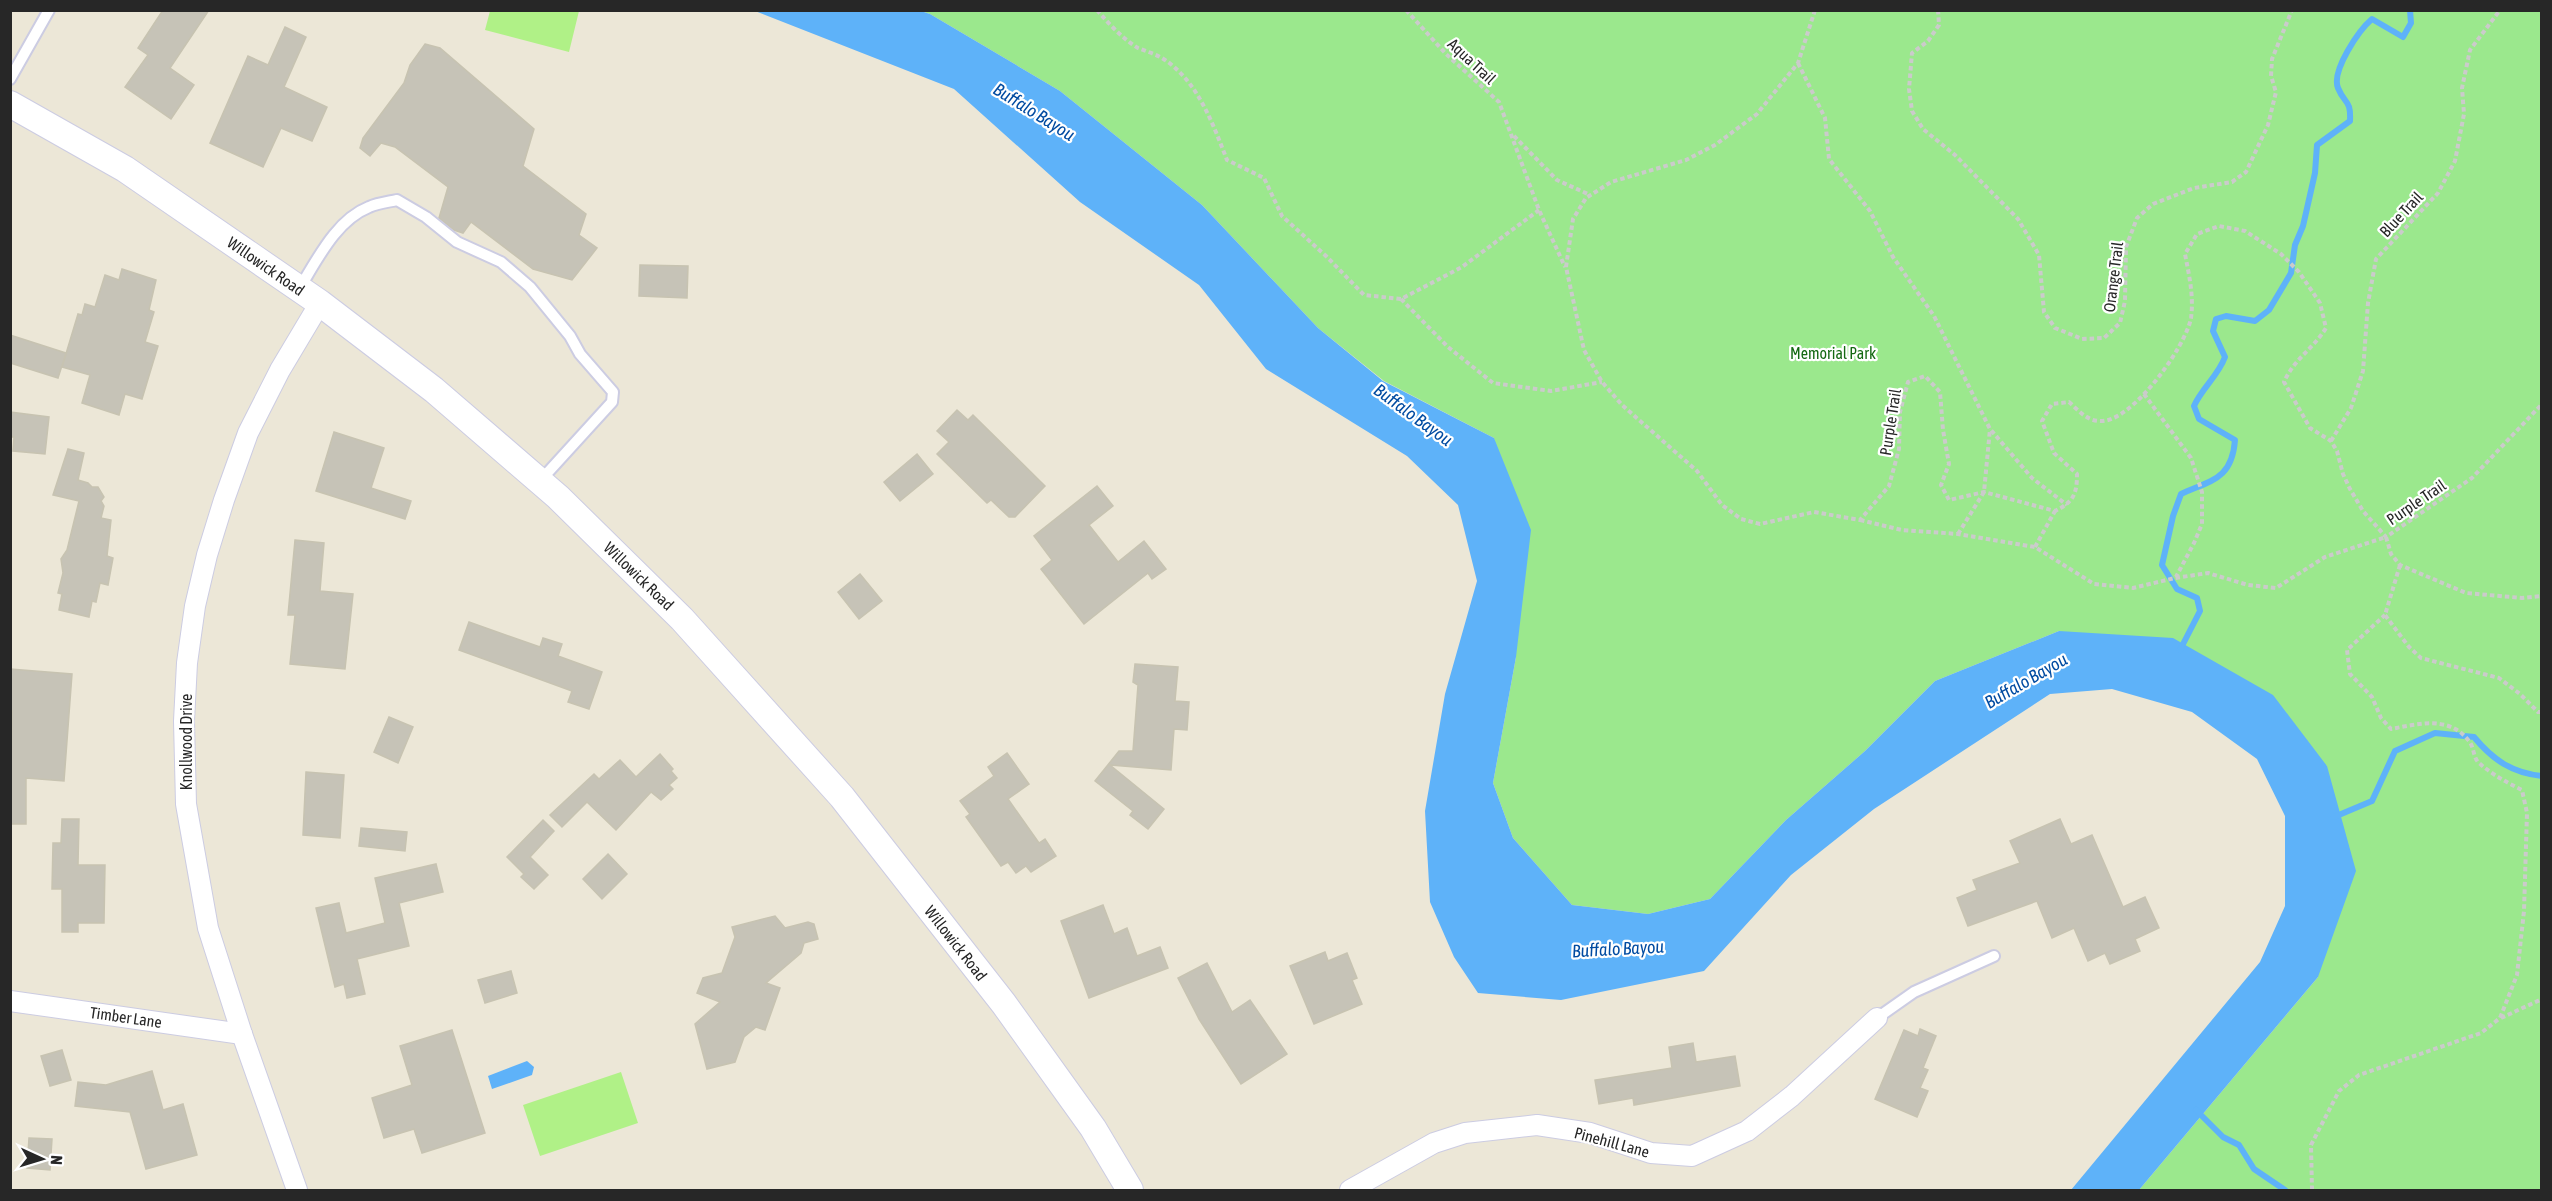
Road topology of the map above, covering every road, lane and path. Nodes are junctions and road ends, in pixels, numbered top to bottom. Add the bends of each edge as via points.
1 (49, 10) edge
2 (1097, 10) edge
3 (1406, 10) edge
4 (1815, 10) edge
5 (1938, 10) edge
6 (2292, 10) edge
7 (2500, 10) edge
8 (1798, 63) junction
9 (10, 79) edge
10 (10, 104) edge
11 (1512, 135) junction
12 (1590, 195) junction
13 (1539, 210) junction
14 (1566, 267) junction
15 (299, 289) junction
16 (1401, 299) junction
17 (320, 303) junction
18 (1602, 382) junction
19 (2144, 394) junction
20 (2541, 404) edge
21 (1990, 429) junction
22 (2331, 441) junction
23 (540, 482) junction
24 (1984, 492) junction
25 (2067, 505) junction
26 (2055, 511) junction
27 (1860, 520) junction
28 (1958, 534) junction
29 (2386, 537) junction
30 (2035, 547) junction
31 (2400, 565) junction
32 (2175, 578) junction
33 (2541, 596) edge
34 (2385, 615) junction
35 (2541, 712) edge
36 (1994, 956) dead end
37 (2541, 999) edge
38 (10, 1000) edge
39 (1877, 1018) joint
40 (2500, 1018) junction
41 (242, 1034) junction
42 (297, 1191) edge
43 (1130, 1191) edge
44 (1350, 1191) edge
45 (2312, 1191) edge

1 - 9 lane
2 - 16 path via 1136,46 1166,61 1189,82 1211,119 1227,160 1264,178 1282,216 1364,295
3 - 11 path, Aqua Trail via 1446,54 1499,102
4 - 8 path
5 - 6 path, Orange Trail via 1940,25 1912,53 1912,111 1923,129 1955,155 2018,219 2039,255 2044,312 2055,328 2082,339 2104,338 2120,323 2125,301 2126,247 2137,218 2153,204 2194,188 2232,182 2246,172 2268,125 2276,92 2271,76 2272,59
7 - 22 path, Blue Trail via 2470,50 2455,161 2438,193 2376,259 2363,371 2351,408
8 - 12 path via 1757,114 1714,145 1686,160 1611,182
8 - 21 path via 1825,118 1830,159 1870,211 1893,257 1934,316
10 - 15 street, Willowick Road via 125,169
11 - 12 path, Aqua Trail via 1557,180
11 - 13 path, Aqua Trail
12 - 14 path via 1572,219
13 - 14 path, Aqua Trail
13 - 16 path via 1462,267
14 - 18 path via 1584,350
15 - 17 street, Willowick Road
15 - 23 lane via 346,222 368,207 397,200 457,242 501,262 530,286 613,392 612,402
16 - 18 path via 1448,347 1493,383 1551,391
17 - 23 street, Willowick Road via 434,390
17 - 41 street, Knollwood Drive via 248,434 207,555 188,663 184,720 186,804 208,928
18 - 27 path via 1622,405 1697,471 1722,506 1741,519 1760,524 1814,512
19 - 22 path via 2162,375 2190,320 2192,292 2185,254 2197,234 2219,226 2245,231 2281,254 2320,303 2326,328 2316,344 2292,366 2284,382 2310,428
19 - 25 path via 2112,418 2100,422 2087,418 2069,402 2052,404 2042,421 2054,453 2077,474 2077,490
19 - 32 path via 2192,458 2202,492 2202,524
20 - 29 path, Purple Trail via 2472,478
21 - 24 path
21 - 25 path via 2032,478
22 - 29 path, Purple Trail via 2363,511
23 - 43 street, Willowick Road via 682,619 842,797 1004,1004 1092,1128
24 - 26 path, Purple Trail
24 - 27 path, Purple Trail via 1949,500 1941,485 1949,464 1940,392 1925,376 1908,382 1900,412 1899,449 1889,486
24 - 28 path
25 - 26 path
26 - 30 path
27 - 28 path via 1902,530
28 - 30 path
29 - 31 path via 2391,554
29 - 32 path via 2325,557 2276,588 2248,585 2208,573
30 - 32 path via 2094,584 2133,588
31 - 33 path via 2466,593
31 - 34 path
34 - 35 path via 2421,658 2499,678
34 - 40 path via 2347,650 2350,674 2372,697 2381,718 2391,729 2433,722 2454,728 2470,741 2476,760 2496,777 2522,790 2527,813 2524,911 2517,975
36 - 39 lane via 1914,992
37 - 40 path
38 - 41 street, Timber Lane
39 - 44 street, Pinehill Lane via 1792,1096 1747,1131 1692,1156 1651,1154 1590,1133 1538,1125 1465,1133 1434,1143
40 - 45 path via 2481,1033 2359,1075 2339,1091 2311,1144
41 - 42 street, Knollwood Drive

